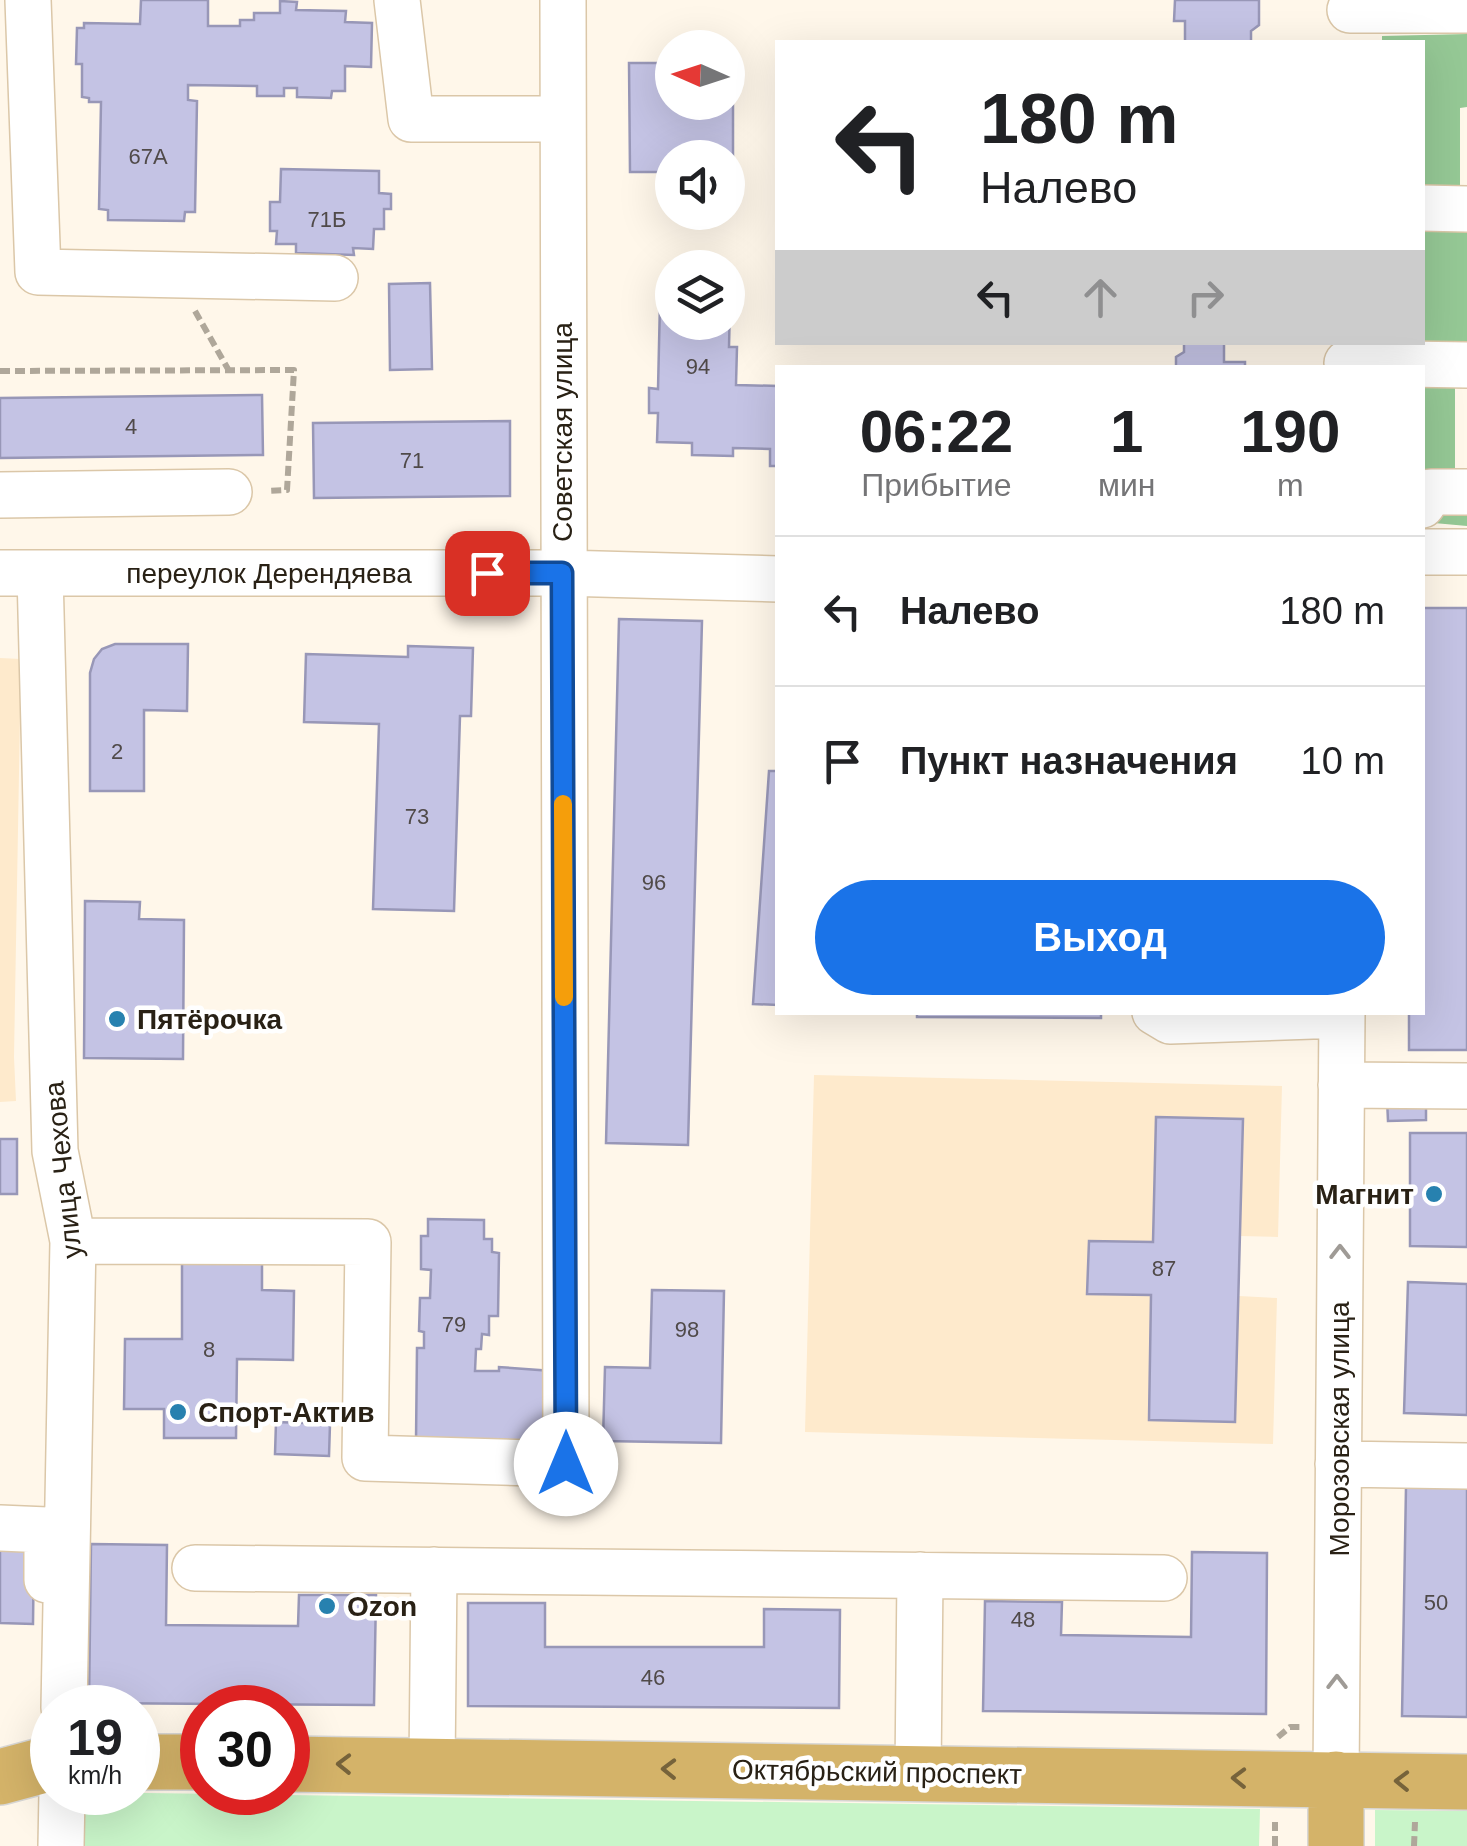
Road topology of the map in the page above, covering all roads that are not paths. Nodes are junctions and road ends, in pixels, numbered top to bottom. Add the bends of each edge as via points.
1 (28, 0) edge
2 (397, 0) edge
3 (563, 0) edge
4 (1467, 10) edge
5 (1350, 17) edge
6 (563, 120) junction
7 (1425, 208) edge
8 (1467, 208) edge
9 (335, 278) dead end
10 (1347, 358) edge
11 (1467, 365) edge
12 (229, 492) road end
13 (1467, 492) edge
14 (0, 495) edge
15 (1425, 501) edge
16 (1425, 552) edge
17 (1467, 552) edge
18 (20, 573) edge
19 (562, 573) junction
20 (775, 579) edge
21 (1160, 1015) edge
22 (1317, 1015) edge
23 (1342, 1015) edge
24 (1342, 1085) junction
25 (1467, 1086) edge
26 (74, 1241) junction
27 (1338, 1464) junction
28 (1467, 1466) edge
29 (0, 1528) edge
30 (195, 1568) dead end
31 (434, 1570) junction
32 (920, 1575) junction
33 (1164, 1578) dead end
34 (43, 1685) edge
35 (64, 1685) edge
36 (310, 1764) edge
37 (432, 1766) junction
38 (918, 1773) junction
39 (1336, 1779) junction
40 (1467, 1782) edge
41 (52, 1815) edge
42 (61, 1846) edge
43 (1336, 1846) edge

1 - 9 street via 38,272
2 - 6 street via 411,120
3 - 6 street, Советская улица
4 - 5 street
6 - 19 street, Советская улица
7 - 8 street
10 - 11 street
12 - 14 street
13 - 15 street via 1431,492
16 - 17 street
18 - 19 street, переулок Дерендяева
18 - 26 street, улица Чехова via 54,1152
19 - 20 street, переулок Дерендяева
19 - 26 street, Советская улица via 566,1464 365,1458 368,1242
21 - 22 street via 1170,1021
23 - 24 street, Морозовская улица
24 - 25 street
27 -> 24 street, Морозовская улица
26 - 35 street, улица Чехова
27 - 28 street
39 -> 27 street, Морозовская улица
29 - 34 street via 47,1530
30 - 31 street
31 - 32 street
31 - 37 street
32 - 33 street
32 - 38 street
37 -> 36 main road, Октябрьский проспект
38 -> 37 main road, Октябрьский проспект
39 -> 38 main road, Октябрьский проспект
40 -> 39 main road, Октябрьский проспект
39 - 43 main road, Морозовская улица
41 - 42 street

